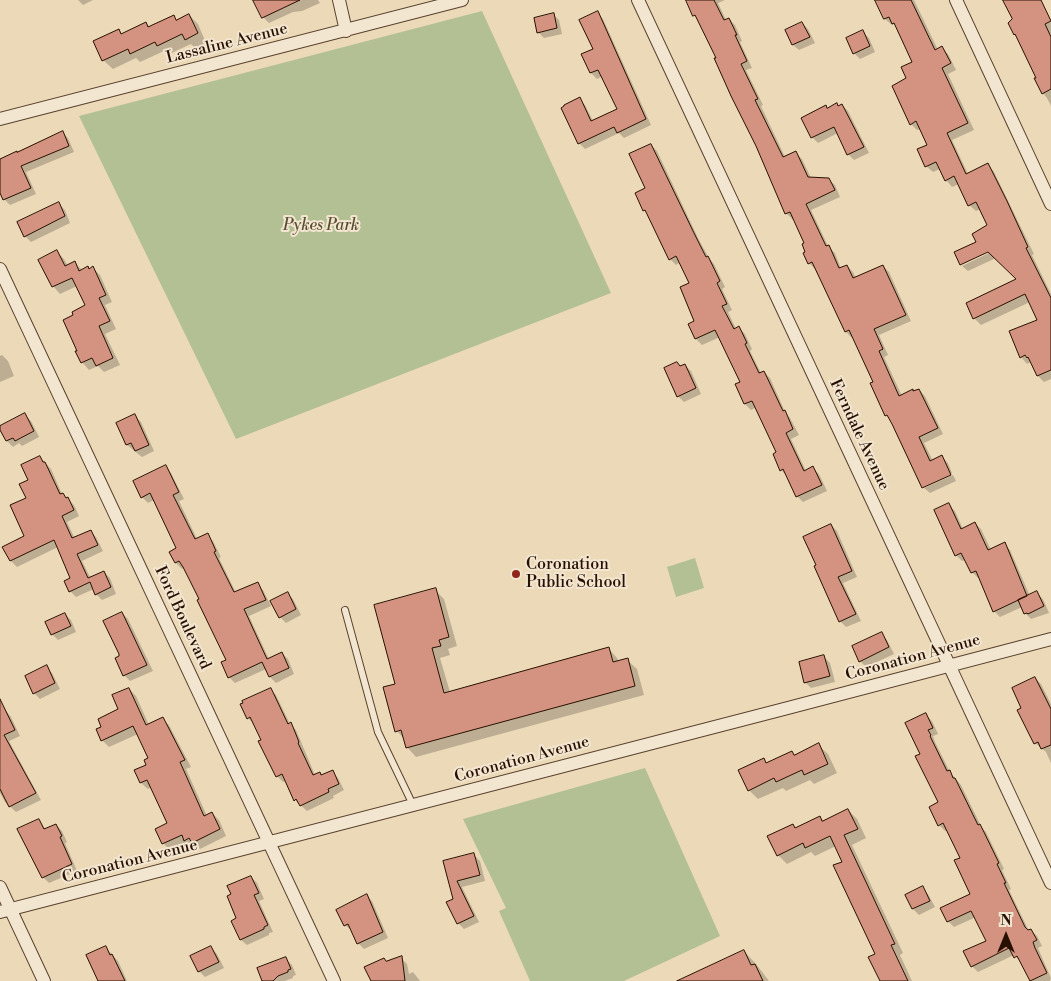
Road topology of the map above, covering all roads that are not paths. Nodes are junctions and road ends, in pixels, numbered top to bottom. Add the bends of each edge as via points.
1 (340, 0) edge
2 (462, 0) edge
3 (638, 0) edge
4 (956, 0) edge
5 (346, 31) junction
6 (0, 119) edge
7 (1051, 204) edge
8 (0, 269) edge
9 (345, 610) dead end
10 (1051, 638) edge
11 (949, 665) junction
12 (413, 806) junction
13 (269, 842) junction
14 (1051, 883) edge
15 (0, 887) edge
16 (5, 910) edge
17 (44, 981) edge
18 (334, 981) edge

1 - 5 street
2 - 5 street, Lassaline Avenue
3 - 11 street, Ferndale Avenue
4 - 7 street
5 - 6 street, Lassaline Avenue
8 - 13 street, Ford Boulevard
9 - 12 lane via 378,732
10 - 11 street, Coronation Avenue
11 - 12 street, Coronation Avenue
11 - 14 street, Ferndale Avenue
12 - 13 street, Coronation Avenue
13 - 16 street, Coronation Avenue
13 - 18 street, Ford Boulevard
15 - 16 street
16 - 17 street

